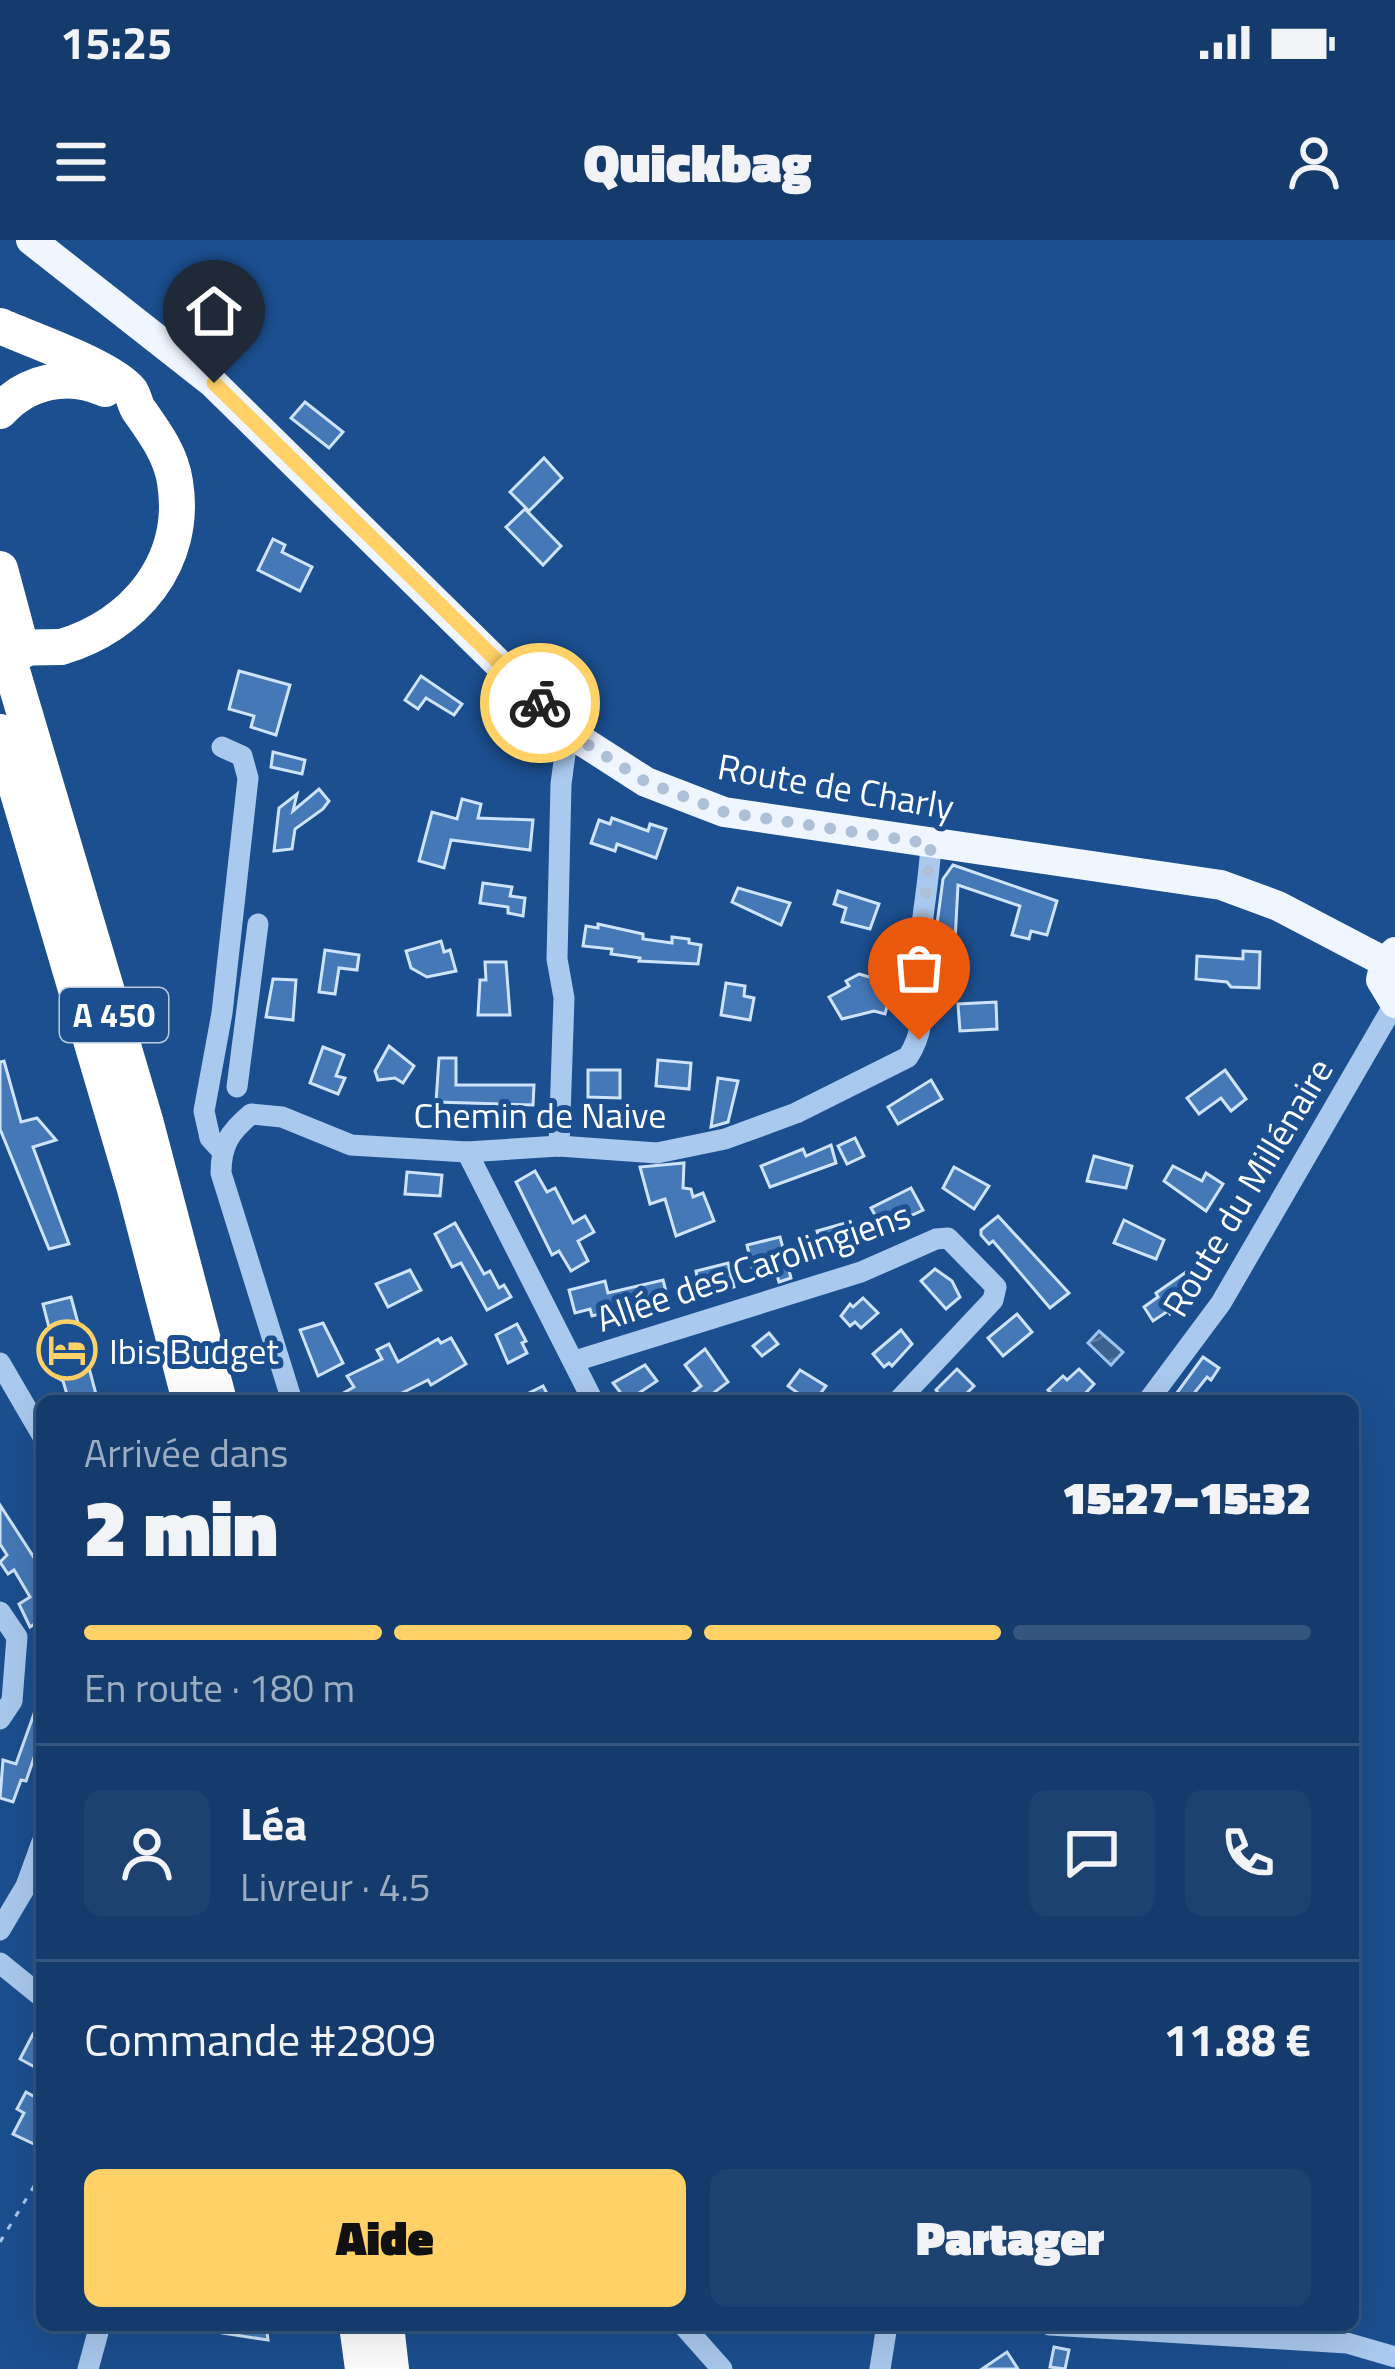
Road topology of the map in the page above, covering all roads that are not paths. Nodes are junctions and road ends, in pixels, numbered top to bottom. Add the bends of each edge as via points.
1 (32, 240) edge
2 (0, 326) edge
3 (136, 406) junction
4 (0, 412) edge
5 (0, 569) edge
6 (0, 630) edge
7 (0, 648) edge
8 (20, 699) junction
9 (0, 732) edge
10 (568, 732) junction
11 (222, 747) dead end
12 (0, 796) edge
13 (931, 844) junction
14 (258, 924) dead end
15 (63, 940) junction
16 (1390, 957) edge
17 (1395, 1003) edge
18 (213, 1076) junction
19 (237, 1087) junction
20 (251, 1114) junction
21 (559, 1146) junction
22 (220, 1150) junction
23 (467, 1152) junction
24 (575, 1361) junction
25 (0, 1363) edge
26 (188, 1395) edge
27 (217, 1395) edge
28 (290, 1395) edge
29 (590, 1395) edge
30 (904, 1395) edge
31 (1152, 1395) edge
32 (36, 1425) edge
33 (0, 1612) edge
34 (0, 1719) edge
35 (36, 1858) edge
36 (0, 1930) edge
37 (0, 1964) edge
38 (36, 1991) edge
39 (98, 2331) edge
40 (358, 2331) edge
41 (387, 2331) edge
42 (688, 2331) edge
43 (887, 2331) edge
44 (889, 2331) edge
45 (1149, 2331) edge
46 (1395, 2357) edge
47 (88, 2369) edge
48 (363, 2369) edge
49 (391, 2369) edge
50 (722, 2369) edge
51 (880, 2369) edge
52 (892, 2369) edge

1 - 10 main road, Route de Charly via 214,383
2 - 3 highway via 103,373
3 - 4 highway via 101,386 60,380 25,390
3 - 7 highway, bridge via 175,481 168,554 150,590 109,628 61,647
5 - 8 highway via 30,681
6 - 8 highway, A 450
8 - 27 highway, A 450
9 - 15 highway, A 450
10 - 13 main road, Route de Charly via 646,782 724,812
10 - 21 street via 557,959 564,998
11 - 18 street via 242,756 248,778
12 - 15 highway via 41,918
13 - 16 main road, Route de Charly via 1221,885
13 - 21 street, Chemin de Naive via 918,968 923,1023 908,1058 724,1139 657,1153
14 - 19 street
15 - 26 highway, A 450
16 - 17 main road via 1383,989
17 - 31 street, Route du Millénaire via 1221,1303
18 - 19 street
18 - 22 street via 204,1111
19 - 20 street
20 - 22 street
20 - 23 street, Chemin de Naive via 282,1117 351,1144
21 - 23 street, Chemin de Naive
22 - 28 street via 220,1173
23 - 24 street
24 - 29 street
24 - 30 street, Allée des Carolingiens via 948,1238 996,1288 993,1300
25 - 32 street
33 - 34 street via 17,1637 12,1701
35 - 36 street
37 - 38 street
39 - 47 street
40 - 48 highway
41 - 49 highway
42 - 50 street
43 - 51 street
44 - 52 street
45 - 46 street via 1347,2343

